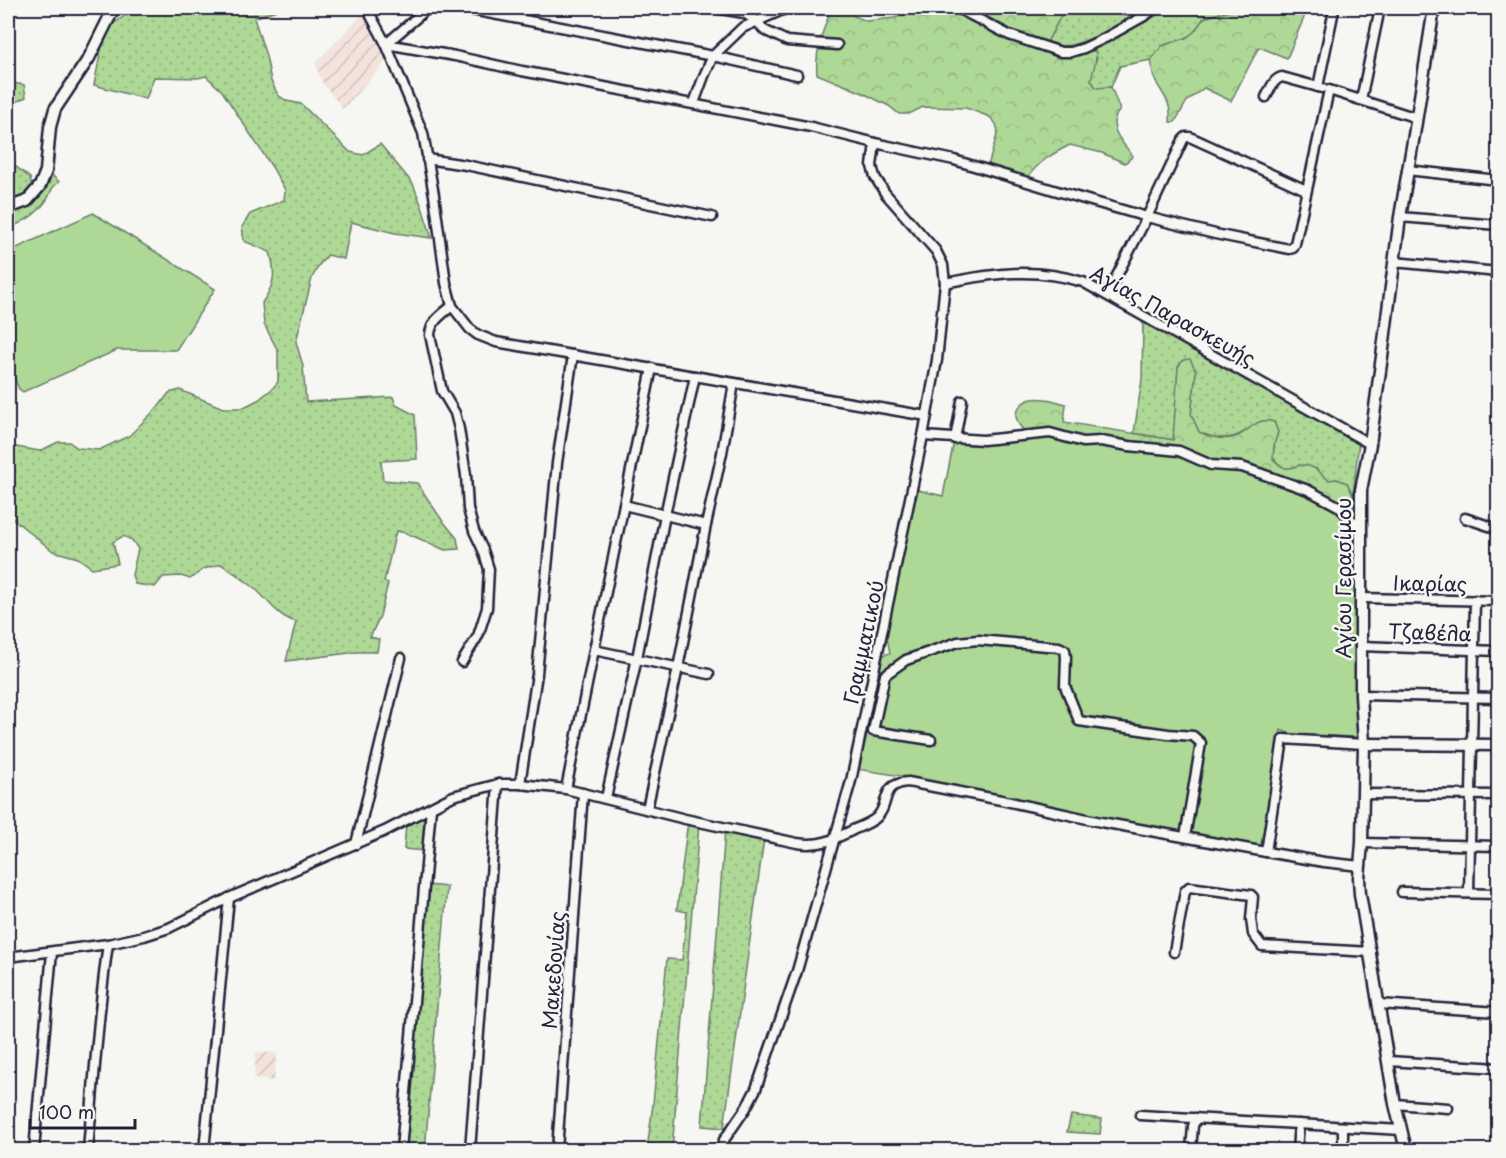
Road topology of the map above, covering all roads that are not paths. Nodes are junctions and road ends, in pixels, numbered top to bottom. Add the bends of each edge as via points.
1 (114, 8) edge
2 (370, 8) edge
3 (428, 8) edge
4 (461, 8) edge
5 (715, 8) edge
6 (787, 8) edge
7 (957, 8) edge
8 (1154, 8) edge
9 (1380, 8) edge
10 (1434, 8) edge
11 (1334, 10) dead end
12 (757, 21) junction
13 (386, 44) junction
14 (837, 45) dead end
15 (713, 56) junction
16 (797, 75) dead end
17 (1318, 87) junction
18 (1329, 90) junction
19 (1266, 98) dead end
20 (1361, 100) junction
21 (694, 104) junction
22 (1417, 118) junction
23 (874, 143) junction
24 (427, 159) junction
25 (1407, 170) junction
26 (1498, 180) edge
27 (1306, 190) junction
28 (8, 208) edge
29 (712, 217) dead end
30 (1147, 217) junction
31 (1400, 217) junction
32 (1498, 225) edge
33 (1394, 262) junction
34 (1498, 272) edge
35 (945, 283) junction
36 (1107, 295) junction
37 (452, 306) junction
38 (573, 355) junction
39 (652, 368) junction
40 (695, 376) junction
41 (734, 383) junction
42 (962, 400) dead end
43 (927, 416) junction
44 (923, 436) junction
45 (956, 439) junction
46 (1370, 444) junction
47 (624, 505) junction
48 (665, 515) junction
49 (1465, 518) dead end
50 (706, 525) junction
51 (1360, 528) junction
52 (1498, 529) edge
53 (1361, 598) junction
54 (1475, 600) junction
55 (1498, 601) edge
56 (1360, 646) junction
57 (594, 650) junction
58 (1474, 650) junction
59 (1498, 651) edge
60 (401, 658) dead end
61 (637, 658) junction
62 (462, 662) dead end
63 (678, 668) junction
64 (709, 674) dead end
65 (1361, 695) junction
66 (1473, 698) junction
67 (1498, 698) edge
68 (931, 740) dead end
69 (1364, 744) junction
70 (1472, 745) junction
71 (1498, 746) edge
72 (498, 784) junction
73 (520, 784) junction
74 (566, 789) junction
75 (583, 793) junction
76 (1362, 794) junction
77 (1471, 794) junction
78 (1498, 795) edge
79 (606, 798) junction
80 (431, 808) junction
81 (647, 809) junction
82 (1185, 837) junction
83 (834, 839) junction
84 (1362, 843) junction
85 (356, 844) junction
86 (1470, 846) junction
87 (1498, 846) edge
88 (1266, 852) junction
89 (1360, 866) junction
90 (1402, 892) dead end
91 (1469, 893) junction
92 (1498, 894) edge
93 (229, 898) junction
94 (108, 944) junction
95 (52, 952) junction
96 (1174, 952) dead end
97 (1371, 952) junction
98 (8, 957) edge
99 (1379, 1004) junction
100 (1498, 1012) edge
101 (1389, 1061) junction
102 (1498, 1068) edge
103 (1395, 1104) junction
104 (1448, 1108) dead end
105 (1140, 1115) dead end
106 (1196, 1118) junction
107 (1299, 1124) junction
108 (1343, 1127) junction
109 (1401, 1130) junction
110 (34, 1150) edge
111 (88, 1150) edge
112 (204, 1150) edge
113 (401, 1150) edge
114 (470, 1150) edge
115 (556, 1150) edge
116 (720, 1150) edge
117 (1191, 1150) edge
118 (1297, 1150) edge
119 (1343, 1150) edge
120 (1406, 1150) edge

1 - 28 street via 89,58 55,110 40,186 27,201
2 - 13 street
3 - 13 street
4 - 15 street
5 - 12 street via 744,13
6 - 12 street
7 - 8 street via 1009,35 1071,52 1104,38
9 - 20 street
10 - 22 street, Αγίου Γερασίμου
11 - 17 street
12 - 14 street via 764,30 787,41
12 - 15 street via 742,28
13 - 21 street
13 - 24 street via 423,133
15 - 16 street
15 - 21 street
17 - 18 street
17 - 19 street via 1282,77 1275,80
18 - 20 street
18 - 27 street
20 - 22 street
21 - 23 street
22 - 25 street, Αγίου Γερασίμου
23 - 30 street via 954,160
23 - 35 street, Γραμματικού via 874,177 936,251
24 - 29 street
24 - 37 street
25 - 26 street
25 - 31 street, Αγίου Γερασίμου
27 - 30 street via 1291,249
27 - 30 street via 1186,137
30 - 36 street
31 - 32 street
31 - 33 street, Αγίου Γερασίμου
33 - 34 street
33 - 46 street, Αγίου Γερασίμου
35 - 36 street, Αγίας Παρασκευής via 998,273 1030,272 1064,276
35 - 43 street, Γραμματικού
36 - 46 street, Αγίας Παρασκευής
37 - 38 street via 470,328 487,339
37 - 62 street via 433,321 430,335 442,391 459,429 468,509 489,569 487,608 478,636
38 - 39 street
38 - 73 street via 557,463 537,674
39 - 40 street
39 - 47 street
40 - 41 street
40 - 48 street
41 - 43 street
41 - 50 street
42 - 45 street
43 - 44 street, Γραμματικού
44 - 45 street
44 - 83 street, Γραμματικού via 859,747
45 - 51 street via 1050,433 1083,442 1179,451 1211,465 1242,467 1308,490 1338,506
46 - 51 street, Αγίου Γερασίμου via 1361,490
47 - 48 street
47 - 57 street
48 - 50 street
48 - 61 street
49 - 52 street
50 - 63 street
51 - 53 street, Αγίου Γερασίμου
53 - 54 street, Ικαρίας
53 - 56 street, Αγίου Γερασίμου
54 - 55 street, Ικαρίας
54 - 58 street
56 - 58 street, Τζαβέλα
56 - 65 street, Αγίου Γερασίμου
57 - 61 street
57 - 74 street
58 - 59 street, Τζαβέλα
58 - 66 street
60 - 85 street
61 - 63 street
61 - 79 street
63 - 64 street
63 - 81 street
65 - 66 street
65 - 69 street, Αγίου Γερασίμου
66 - 67 street
66 - 70 street
68 - 82 street via 873,731 885,675 906,660 958,642 1059,647 1065,650 1065,686 1079,721 1193,736 1201,743
69 - 70 street
69 - 76 street, Αγίου Γερασίμου
69 - 88 street via 1283,739
70 - 71 street
70 - 77 street
72 - 73 street
72 - 80 street via 453,796
72 - 114 street
73 - 74 street
74 - 75 street
75 - 79 street
75 - 115 street, Μακεδονίας
76 - 77 street
76 - 84 street, Αγίου Γερασίμου
77 - 78 street
77 - 86 street
79 - 81 street
80 - 85 street
80 - 113 street
81 - 83 street via 805,845
82 - 83 street via 908,782 889,790 877,817
82 - 88 street
83 - 116 street, Γραμματικού via 797,971 756,1089
84 - 86 street
84 - 89 street, Αγίου Γερασίμου
85 - 93 street
86 - 87 street
86 - 91 street
88 - 89 street
89 - 97 street, Αγίου Γερασίμου via 1360,894
90 - 91 street
91 - 92 street
93 - 94 street via 169,928
93 - 112 street
94 - 95 street
94 - 111 street
95 - 98 street
95 - 110 street
96 - 97 street via 1189,887 1251,895 1253,934 1262,946
97 - 99 street, Αγίου Γερασίμου
99 - 100 street
99 - 101 street, Αγίου Γερασίμου
101 - 102 street
101 - 103 street, Αγίου Γερασίμου
103 - 104 street
103 - 109 street, Αγίου Γερασίμου
105 - 106 street
106 - 107 street
106 - 117 street
107 - 108 street
107 - 118 street
108 - 109 street
108 - 119 street
109 - 120 street, Αγίου Γερασίμου

